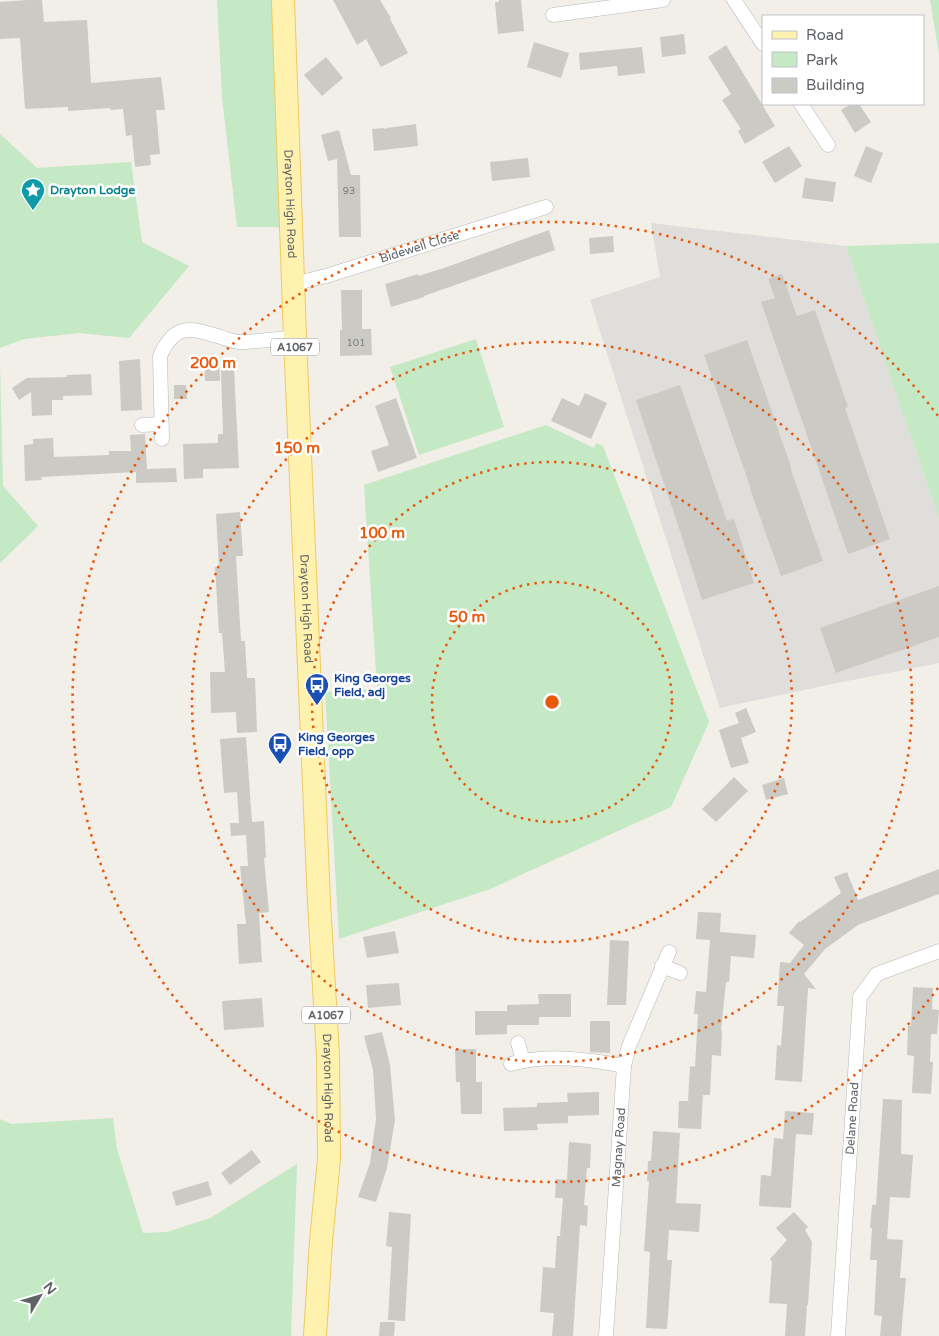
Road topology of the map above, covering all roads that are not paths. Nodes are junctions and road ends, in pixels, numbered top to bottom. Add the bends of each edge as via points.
1 (283, 0) edge
2 (662, 0) edge
3 (734, 0) edge
4 (552, 16) dead end
5 (762, 42) edge
6 (802, 105) edge
7 (828, 145) dead end
8 (546, 206) dead end
9 (293, 284) junction
10 (295, 338) junction
11 (142, 424) dead end
12 (161, 424) junction
13 (162, 439) dead end
14 (939, 951) edge
15 (669, 952) dead end
16 (662, 966) junction
17 (680, 973) dead end
18 (518, 1043) dead end
19 (624, 1066) junction
20 (315, 1336) edge
21 (606, 1336) edge
22 (838, 1336) edge

1 - 9 main road, Drayton High Road / A1067
2 - 4 street
3 - 5 street
6 - 7 street
8 - 9 street, Bidewell Close
9 - 10 main road, Drayton High Road / A1067
10 - 12 street via 238,342 190,330 172,336 160,356
10 - 20 main road, Drayton High Road / A1067 via 328,1055 329,1159
11 - 12 street
12 - 13 street
14 - 22 street, Delane Road via 877,974 860,997
15 - 16 street, Magnay Road
16 - 17 street
16 - 19 street, Magnay Road
18 - 19 street via 517,1062 554,1058
19 - 21 street, Magnay Road

